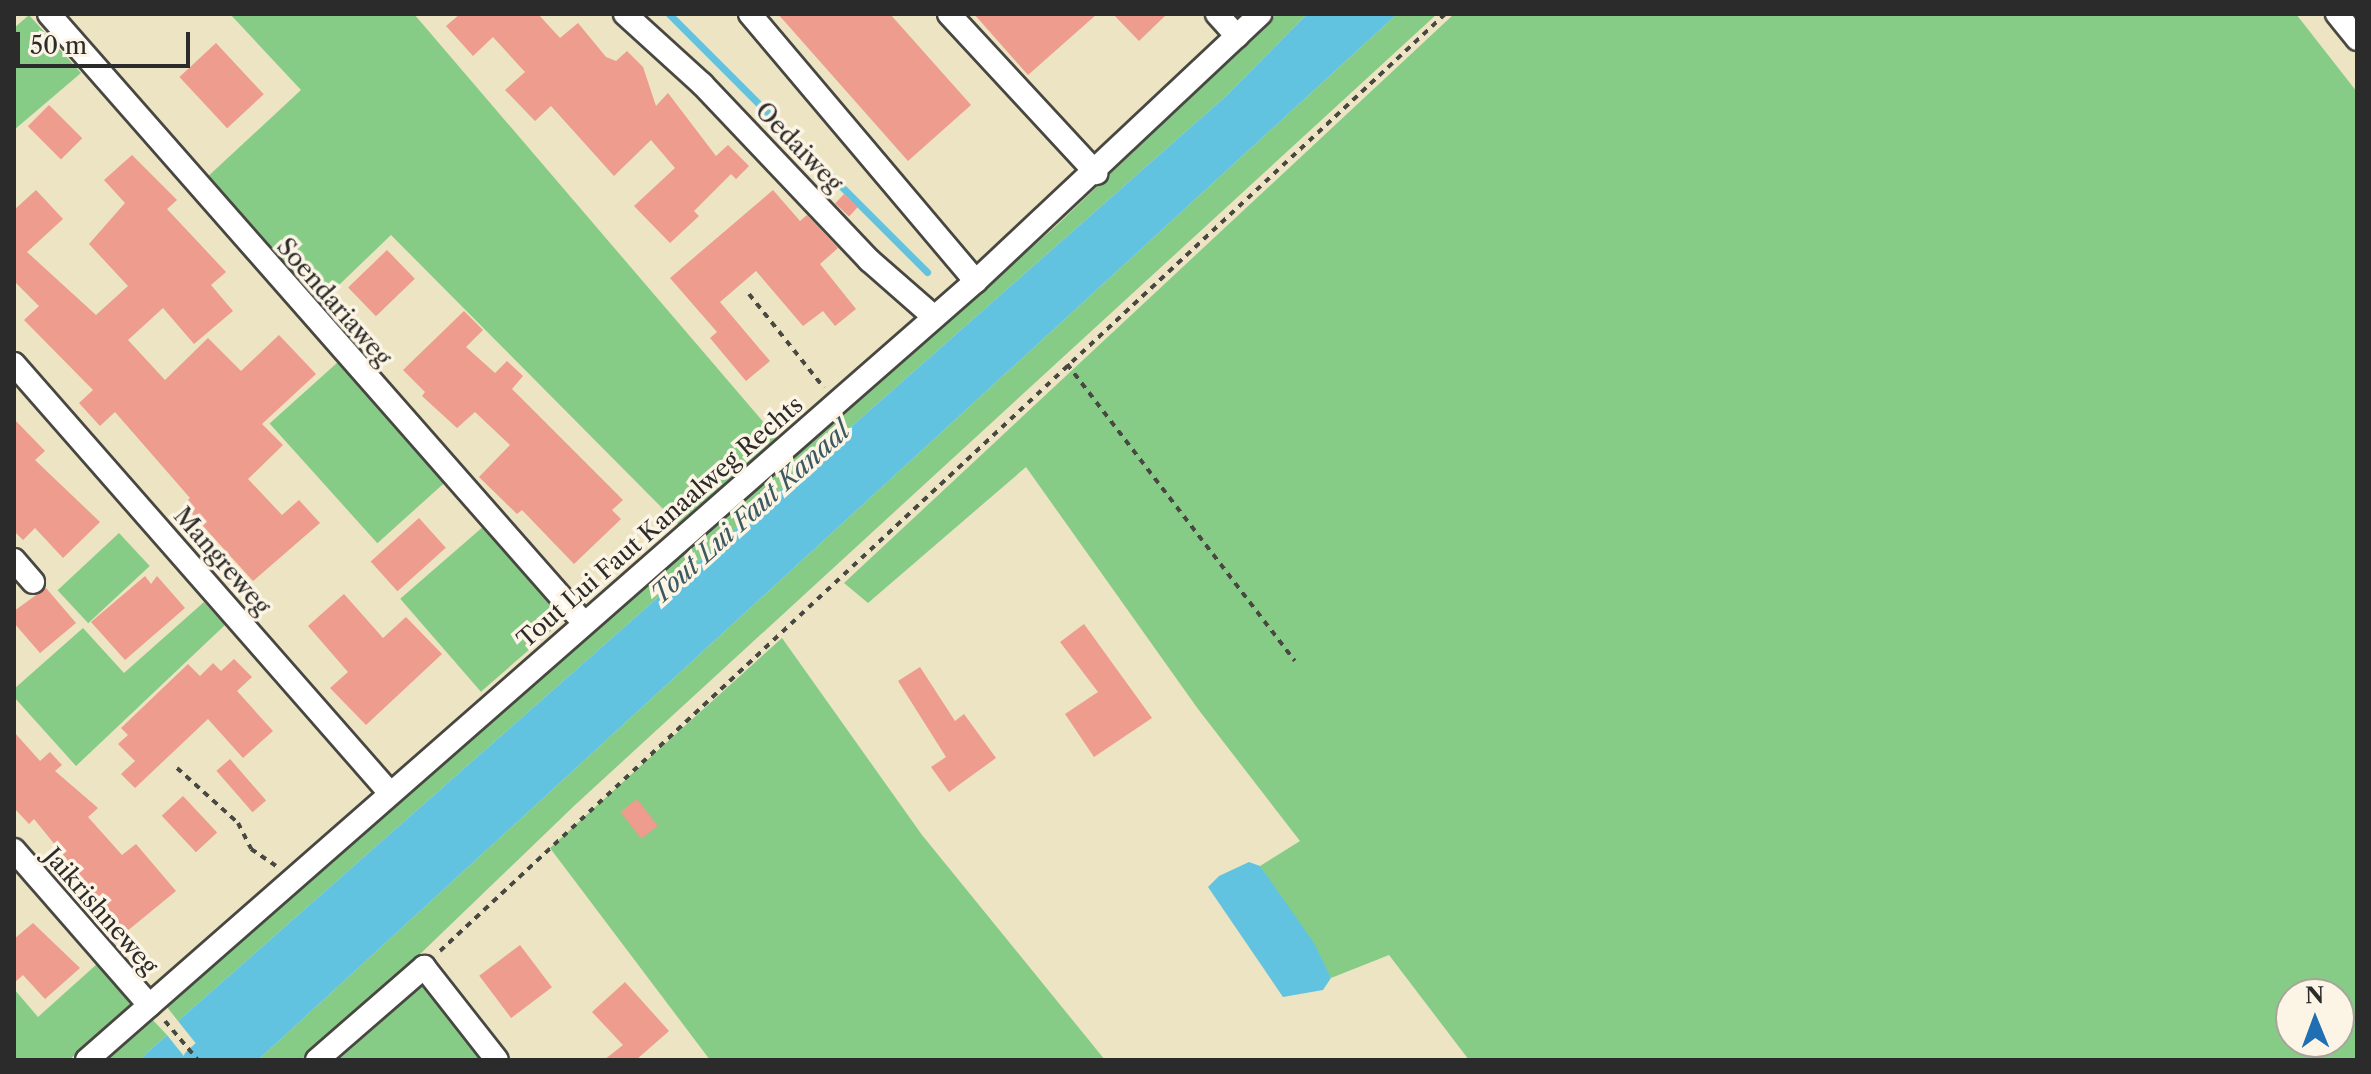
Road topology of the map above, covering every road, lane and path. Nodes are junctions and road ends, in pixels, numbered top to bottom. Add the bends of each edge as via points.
1 (49, 14) edge
2 (625, 14) edge
3 (750, 14) edge
4 (949, 14) edge
5 (1217, 14) edge
6 (1260, 14) edge
7 (1445, 14) edge
8 (2337, 14) edge
9 (1237, 36) junction
10 (2357, 39) edge
11 (1096, 173) junction
12 (976, 281) junction
13 (749, 294) dead end
14 (934, 317) junction
15 (14, 364) edge
16 (1067, 364) junction
17 (835, 403) junction
18 (14, 560) edge
19 (33, 582) dead end
20 (583, 622) junction
21 (1295, 661) dead end
22 (177, 768) dead end
23 (390, 793) junction
24 (14, 850) edge
25 (295, 878) junction
26 (424, 967) junction
27 (149, 1005) junction
28 (165, 1021) dead end
29 (87, 1060) edge
30 (198, 1060) edge
31 (317, 1060) edge
32 (497, 1060) edge

1 - 20 street, Soendariaweg
2 - 14 street, Oedaiweg via 702,84 869,260
3 - 12 street
4 - 11 street
5 - 9 street
6 - 9 street, Tout Lui Faut Kanaalweg Rechts
7 - 16 path
8 - 10 street
9 - 11 street, Tout Lui Faut Kanaalweg Rechts
11 - 12 street, Tout Lui Faut Kanaalweg Rechts
12 - 14 street, Tout Lui Faut Kanaalweg Rechts
13 - 17 path
14 - 17 street, Tout Lui Faut Kanaalweg Rechts
15 - 23 street, Mangreweg
16 - 21 path
16 - 26 path
17 - 20 street, Tout Lui Faut Kanaalweg Rechts
18 - 19 street
20 - 23 street, Tout Lui Faut Kanaalweg Rechts
22 - 25 path via 238,823 251,849
23 - 25 street, Tout Lui Faut Kanaalweg Rechts
24 - 27 street, Jaikrishneweg
25 - 27 street, Tout Lui Faut Kanaalweg Rechts
26 - 31 street
26 - 32 street
27 - 29 street, Tout Lui Faut Kanaalweg Rechts
28 - 30 path

